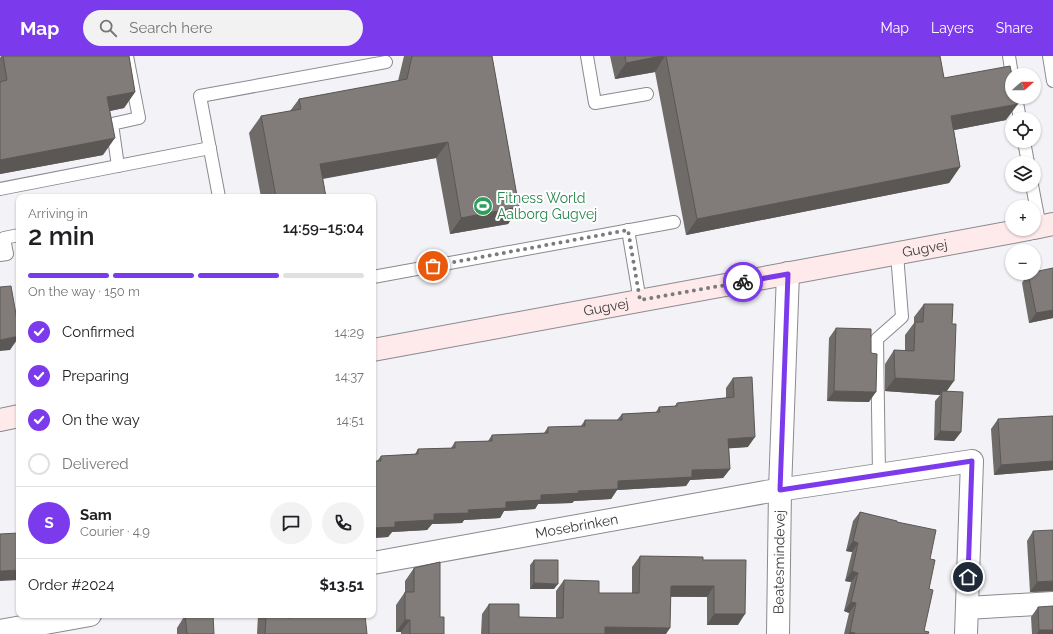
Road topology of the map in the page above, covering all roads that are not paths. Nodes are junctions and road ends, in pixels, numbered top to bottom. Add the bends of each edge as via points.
1 (127, 56) edge
2 (587, 56) edge
3 (1009, 56) edge
4 (1049, 56) edge
5 (386, 62) dead end
6 (1011, 68) edge
7 (1053, 81) edge
8 (648, 94) dead end
9 (210, 148) junction
10 (118, 166) junction
11 (0, 189) edge
12 (218, 194) edge
13 (674, 222) dead end
14 (628, 230) junction
15 (1005, 233) edge
16 (16, 236) edge
17 (897, 254) junction
18 (0, 255) edge
19 (788, 274) junction
20 (376, 276) edge
21 (640, 300) junction
22 (376, 349) edge
23 (16, 417) edge
24 (0, 420) edge
25 (879, 475) junction
26 (780, 490) junction
27 (376, 563) edge
28 (1053, 603) edge
29 (967, 608) junction
30 (73, 618) edge
31 (0, 631) edge
32 (778, 634) edge
33 (966, 634) edge

1 - 10 lane via 139,118 112,124
2 - 8 lane via 595,103
3 - 6 lane
4 - 7 lane
5 - 9 lane via 200,96
9 - 10 lane
9 - 12 lane
10 - 11 lane
13 - 14 lane
14 - 20 lane
14 - 21 lane
15 - 17 street, Gugvej
16 - 18 lane via 4,238 7,254
17 - 19 street, Gugvej
17 - 25 lane via 902,317 877,339
19 - 21 street, Gugvej
19 - 26 street, Beatesmindevej
21 - 22 street, Gugvej
23 - 24 street
25 - 26 street, Mosebrinken
25 - 29 street, Mosebrinken via 972,461
26 - 27 street, Mosebrinken
26 - 32 street, Beatesmindevej
28 - 29 street
29 - 33 street
30 - 31 street

